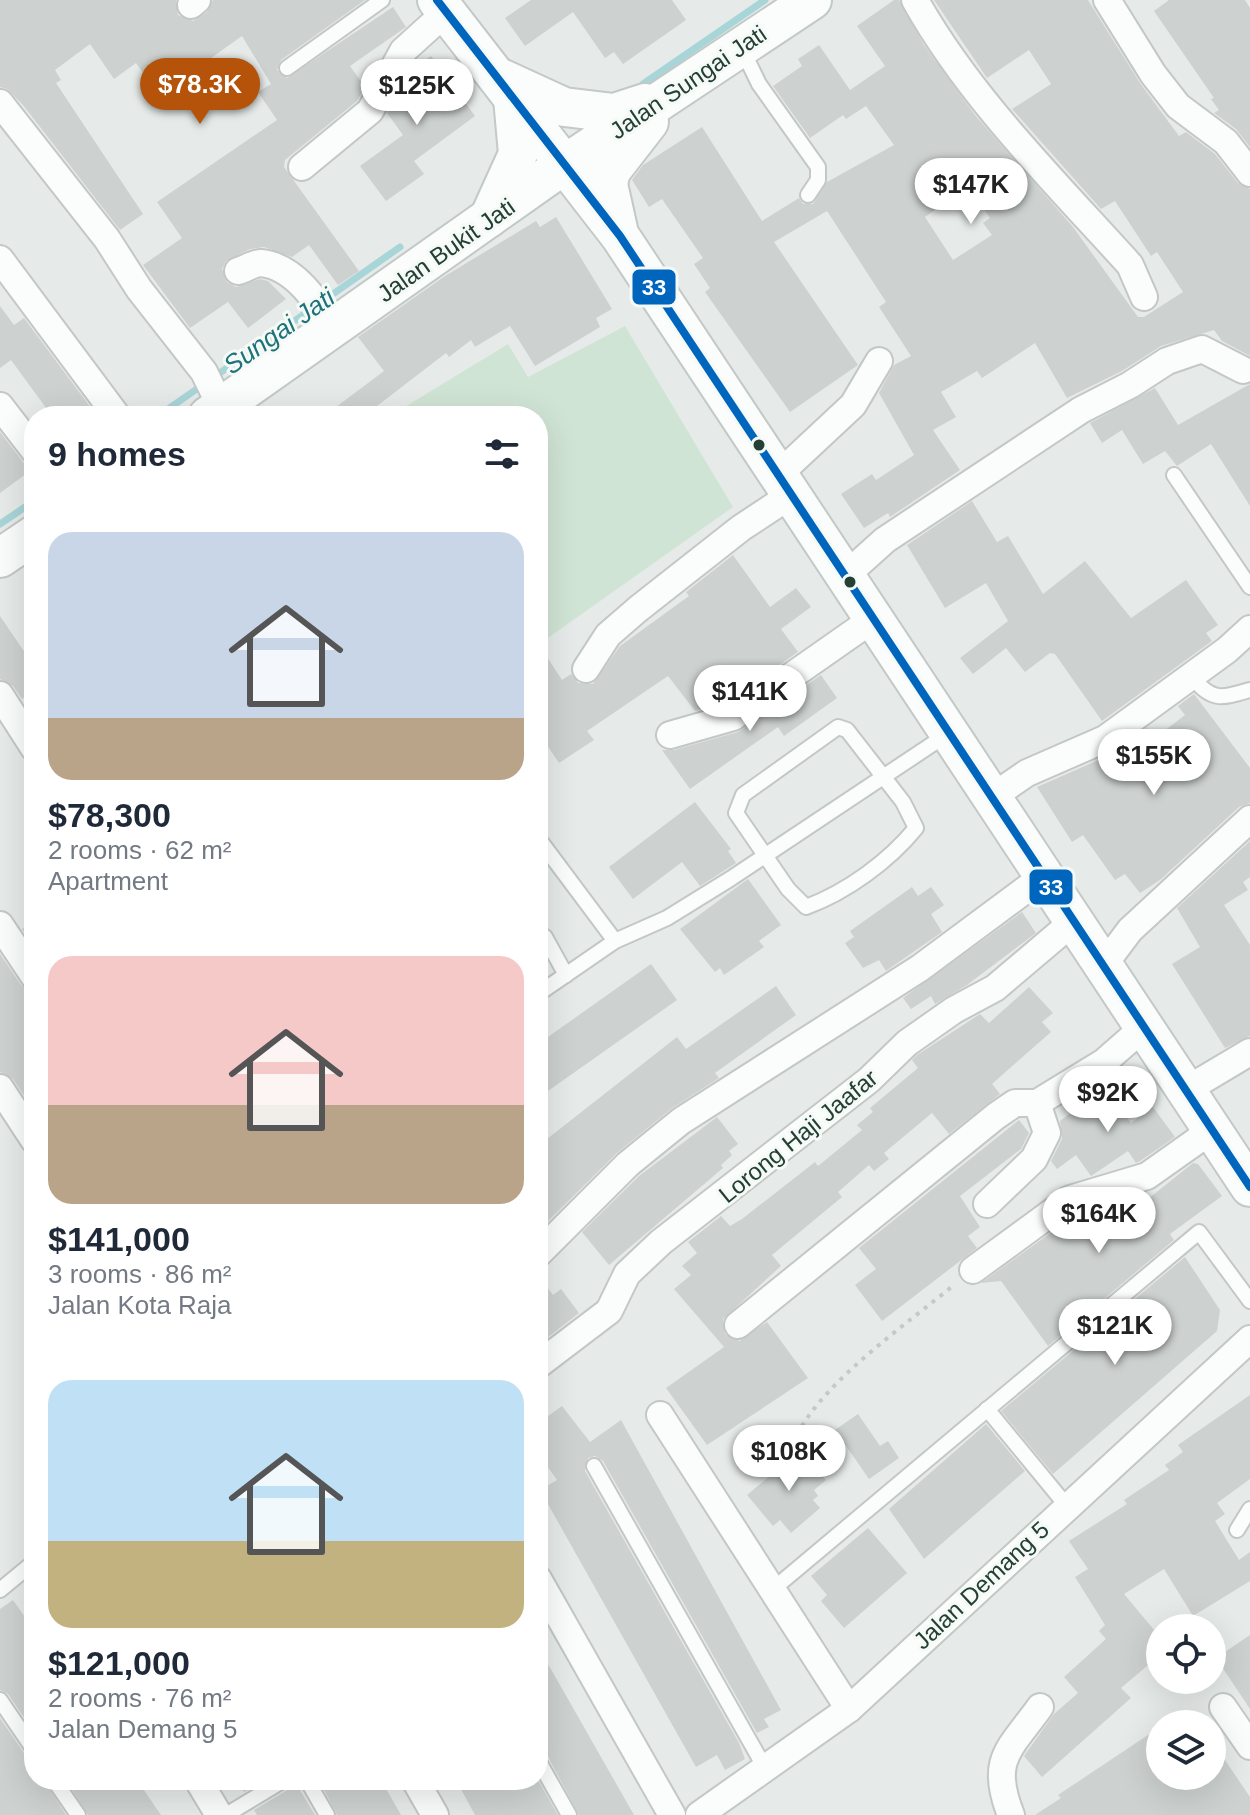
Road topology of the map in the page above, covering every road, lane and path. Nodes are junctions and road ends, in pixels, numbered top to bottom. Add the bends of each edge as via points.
1 (382, 0) edge
2 (812, 0) edge
3 (915, 0) edge
4 (1107, 0) edge
5 (442, 6) edge
6 (741, 47) junction
7 (287, 68) dead end
8 (505, 86) junction
9 (676, 91) junction
10 (0, 103) edge
11 (565, 164) junction
12 (302, 167) dead end
13 (1250, 173) edge
14 (808, 195) dead end
15 (486, 223) junction
16 (620, 236) junction
17 (0, 259) edge
18 (238, 271) dead end
19 (1144, 297) dead end
20 (322, 310) junction
21 (879, 361) dead end
22 (1243, 370) dead end
23 (215, 401) edge
24 (0, 406) edge
25 (110, 406) edge
26 (24, 437) edge
27 (1174, 475) dead end
28 (785, 485) junction
29 (24, 542) edge
30 (0, 558) edge
31 (845, 576) junction
32 (1250, 587) edge
33 (873, 619) junction
34 (1250, 629) edge
35 (586, 669) dead end
36 (1191, 676) junction
37 (1250, 690) edge
38 (0, 695) edge
39 (24, 732) edge
40 (949, 733) junction
41 (670, 735) dead end
42 (884, 777) junction
43 (992, 797) junction
44 (1250, 819) edge
45 (548, 851) edge
46 (764, 857) junction
47 (1044, 876) junction
48 (1074, 921) junction
49 (0, 925) edge
50 (615, 941) junction
51 (548, 942) edge
52 (24, 961) edge
53 (1103, 966) junction
54 (566, 975) junction
55 (548, 987) edge
56 (1144, 1027) junction
57 (1250, 1052) edge
58 (0, 1088) edge
59 (1186, 1090) junction
60 (1037, 1103) junction
61 (24, 1125) edge
62 (1212, 1130) junction
63 (1250, 1187) edge
64 (987, 1204) dead end
65 (548, 1244) edge
66 (973, 1270) joint
67 (1250, 1301) edge
68 (738, 1325) dead end
69 (1250, 1339) edge
70 (548, 1357) edge
71 (987, 1409) junction
72 (660, 1415) dead end
73 (797, 1435) dead end
74 (594, 1466) dead end
75 (1066, 1505) junction
76 (1250, 1509) edge
77 (1237, 1530) dead end
78 (24, 1570) edge
79 (0, 1590) edge
80 (772, 1590) junction
81 (548, 1597) edge
82 (0, 1700) edge
83 (1040, 1707) dead end
84 (1223, 1707) dead end
85 (849, 1709) junction
86 (24, 1735) edge
87 (1250, 1746) edge
88 (765, 1768) junction
89 (548, 1778) edge
90 (61, 1790) edge
91 (204, 1790) edge
92 (267, 1790) edge
93 (313, 1790) edge
94 (421, 1790) edge
95 (78, 1815) edge
96 (219, 1815) edge
97 (226, 1815) edge
98 (327, 1815) edge
99 (435, 1815) edge
100 (569, 1815) edge
101 (672, 1815) edge
102 (699, 1815) edge
103 (1011, 1815) edge

1 - 7 lane
2 - 6 main road, Jalan Sungai Jati
3 - 19 street via 935,36 979,92 1130,265
4 - 13 street via 1178,106 1226,142
5 - 8 main road
5 - 12 street via 403,51 370,111
6 - 9 main road, Jalan Sungai Jati
6 - 14 lane via 759,84 818,167 818,180
8 - 9 main road via 564,107 614,113
8 - 11 main road
8 - 15 main road via 518,154
9 - 11 main road, Jalan Sungai Jati
9 - 16 main road via 611,171 608,184
10 - 23 street via 107,239
11 - 15 main road, Jalan Bukit Jati
11 - 16 main road
15 - 20 main road, Jalan Bukit Jati
16 - 28 main road
17 - 25 street
18 - 20 street via 258,263 278,268
20 - 23 main road, Jalan Bukit Jati
21 - 28 street via 853,405
22 - 31 street via 1202,349 1167,361 1013,454 885,540
24 - 26 street
27 - 32 lane
28 - 31 main road
28 - 35 street via 741,528 608,635
29 - 30 main road
31 - 33 main road
33 - 40 main road
33 - 41 street via 733,717
34 - 36 street
36 - 37 lane via 1205,692 1221,698
36 - 43 street via 1105,739 1027,773
38 - 39 street
40 - 42 lane
40 - 43 main road
42 - 46 lane
42 - 46 lane via 847,730 838,727 814,743 743,795 736,813
42 - 46 lane via 916,828 894,855 806,907
43 - 47 main road
44 - 53 street via 1130,930
45 - 50 lane
46 - 50 lane via 667,918
47 - 48 main road
47 - 65 street via 920,968 681,1121 628,1164
48 - 53 main road
48 - 70 street, Lorong Haji Jaafar via 995,988 907,1043 869,1080 661,1242 627,1274 609,1311
49 - 52 street
50 - 54 lane
51 - 54 lane
53 - 56 main road
54 - 55 lane
56 - 59 main road
56 - 60 street via 1104,1062
57 - 59 street
58 - 61 street
59 - 62 main road
60 - 64 street via 1047,1133 1034,1159
60 - 68 street via 1015,1103 996,1116
62 - 63 main road
62 - 66 street via 1147,1176 1070,1199
66 - 73 path via 829,1392
67 - 71 lane via 1199,1232
69 - 75 street, Jalan Demang 5
71 - 75 lane
71 - 80 lane
72 - 80 street
74 - 88 lane
75 - 85 street, Jalan Demang 5
76 - 77 lane
78 - 79 lane
80 - 85 street
81 - 101 street
82 - 86 lane
83 - 103 street via 1002,1759 1001,1789
84 - 87 street
85 - 88 street, Jalan Demang 5
88 - 102 street, Jalan Demang 5
89 - 100 lane
90 - 95 lane
91 - 96 street
92 - 97 lane
93 - 98 lane
94 - 99 street

